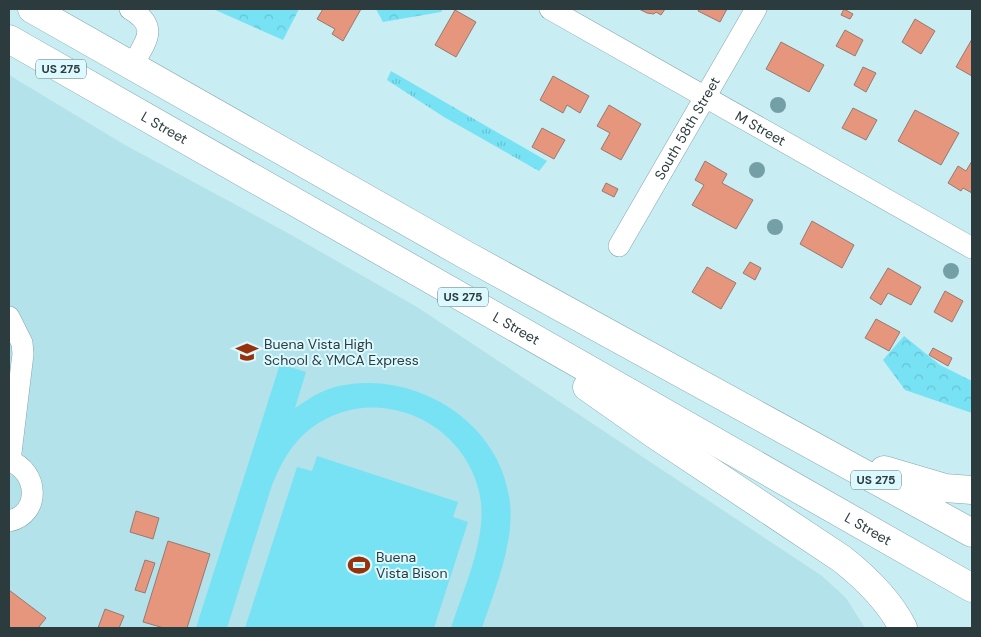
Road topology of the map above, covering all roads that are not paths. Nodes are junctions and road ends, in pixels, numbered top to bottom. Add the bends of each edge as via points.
1 (32, 9) edge
2 (130, 9) edge
3 (550, 9) edge
4 (756, 9) edge
5 (9, 39) edge
6 (132, 66) junction
7 (705, 96) junction
8 (619, 246) dead end
9 (972, 248) edge
10 (469, 301) junction
11 (9, 316) edge
12 (780, 427) junction
13 (9, 461) edge
14 (972, 490) edge
15 (9, 521) edge
16 (972, 533) edge
17 (972, 588) edge
18 (902, 628) edge

1 - 6 main road, US 275
2 - 6 street via 149,27 148,38
3 - 7 street, M Street
4 - 7 street, South 58th Street
5 - 10 main road, L Street / US 275
6 - 12 main road, US 275 via 464,254
7 - 8 street, South 58th Street
7 - 9 street, M Street
10 - 17 main road, L Street / US 275
10 - 18 main road via 654,434 862,574 880,593
11 - 13 street via 22,343 23,354
12 - 14 main road via 903,478 945,488
12 - 16 main road, US 275
13 - 15 street via 26,471 33,489 29,508

